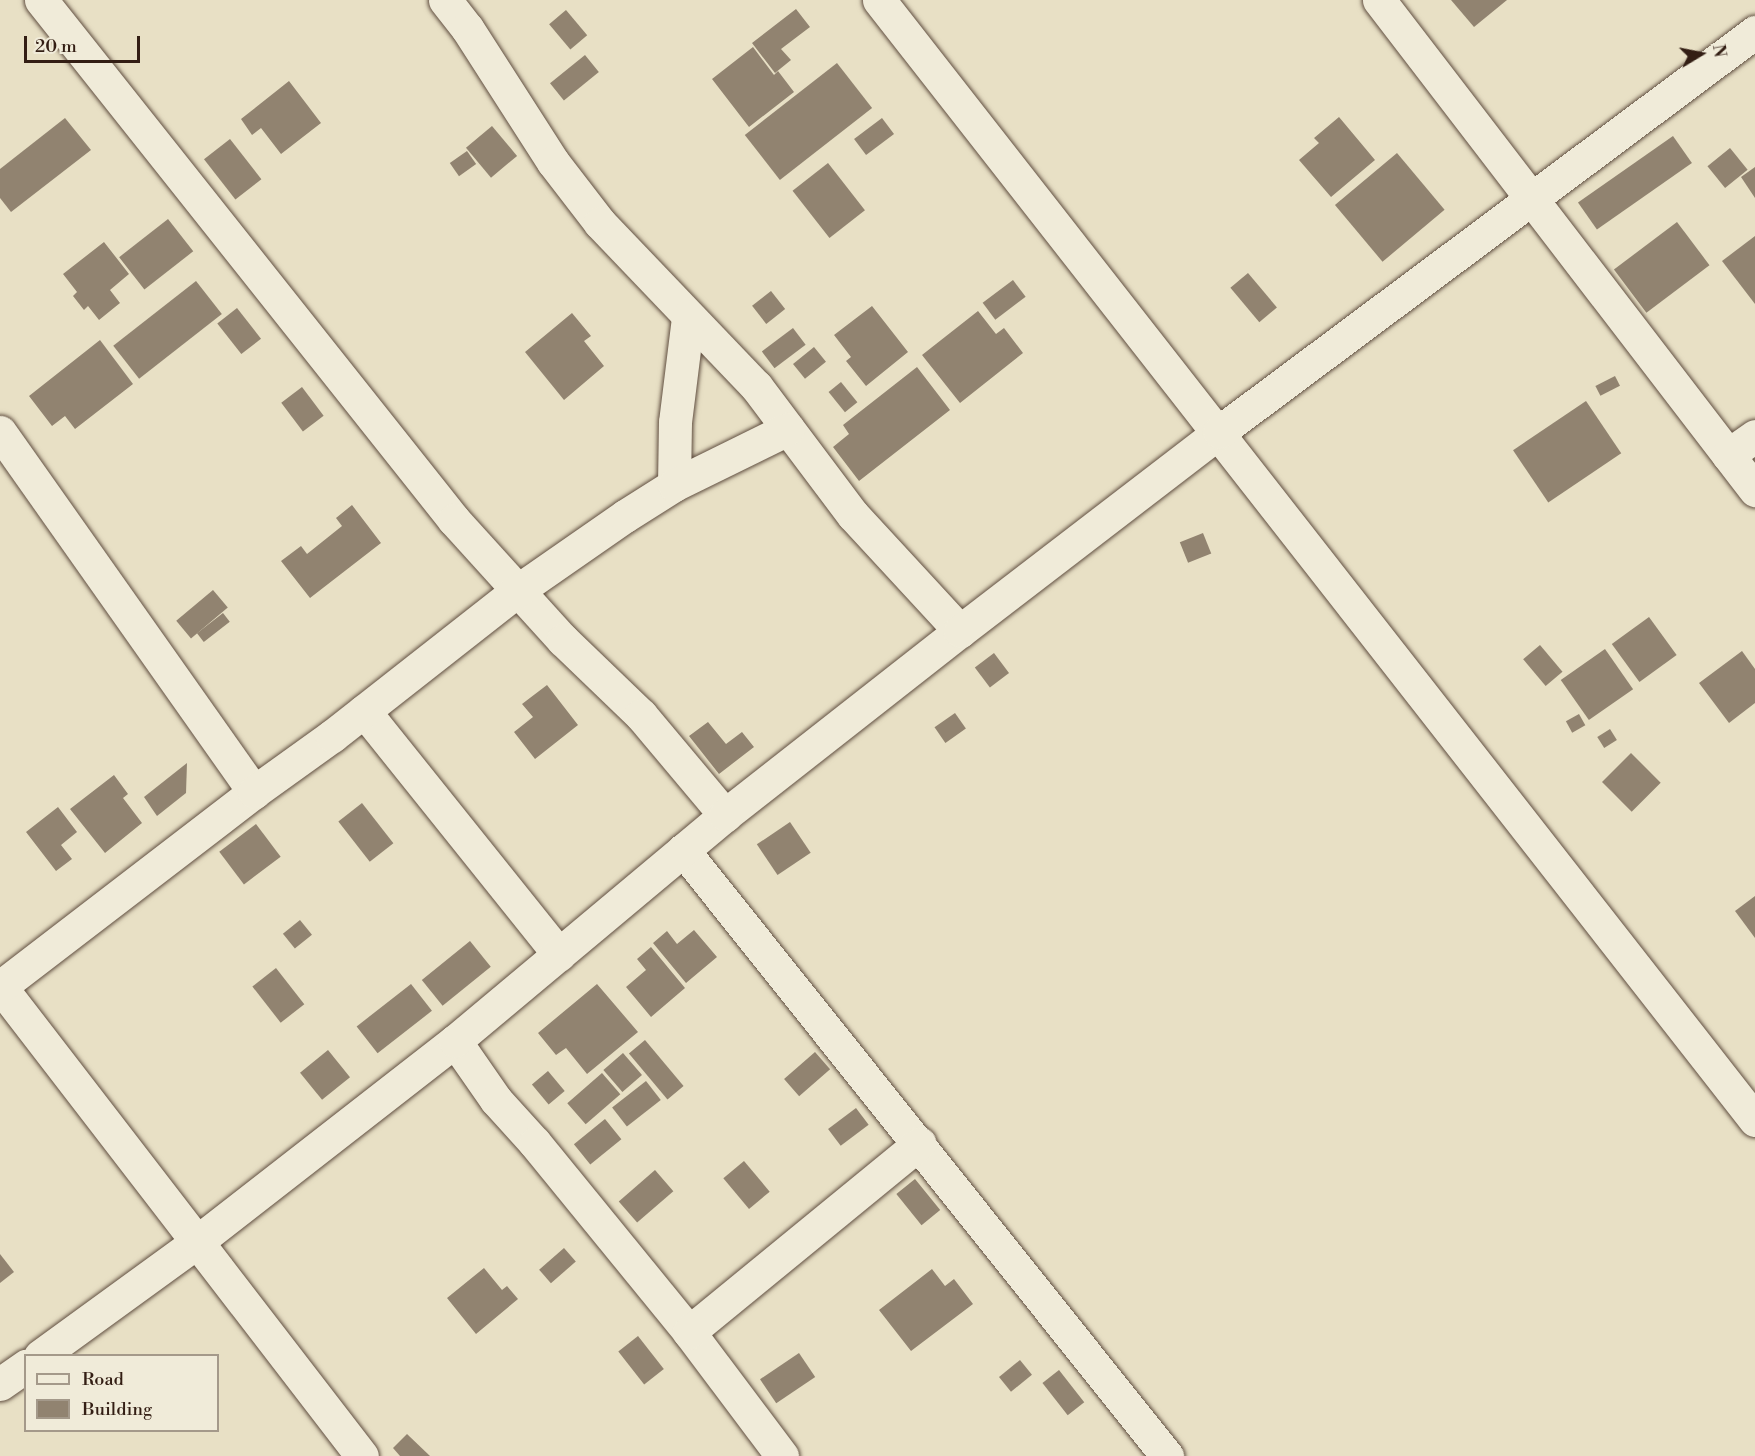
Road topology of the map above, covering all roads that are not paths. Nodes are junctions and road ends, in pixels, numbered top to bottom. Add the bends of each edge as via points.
1 (41, 0) edge
2 (445, 0) edge
3 (879, 0) edge
4 (1379, 0) edge
5 (1755, 32) edge
6 (1533, 200) junction
7 (688, 317) junction
8 (788, 429) junction
9 (0, 432) edge
10 (1219, 432) junction
11 (1755, 435) edge
12 (1728, 455) junction
13 (674, 485) junction
14 (1755, 490) edge
15 (517, 591) junction
16 (960, 631) junction
17 (364, 711) junction
18 (254, 792) junction
19 (725, 815) junction
20 (683, 850) junction
21 (559, 954) junction
22 (0, 987) edge
23 (455, 1041) junction
24 (1755, 1120) edge
25 (920, 1143) junction
26 (198, 1241) junction
27 (689, 1332) junction
28 (43, 1354) edge
29 (24, 1367) edge
30 (0, 1384) edge
31 (362, 1456) edge
32 (782, 1456) edge
33 (1167, 1456) edge

1 - 15 street via 453,520
2 - 7 street via 553,162 600,223
3 - 10 street
4 - 6 street
5 - 6 street
6 - 10 street
6 - 12 street
7 - 8 street via 756,386
7 - 13 street via 675,422
8 - 13 street
8 - 16 street via 853,515
9 - 18 street
10 - 16 street
10 - 24 street
11 - 12 street
12 - 14 street
13 - 15 street
15 - 17 street
15 - 19 street via 641,716
16 - 19 street
17 - 18 street
17 - 21 street
18 - 22 street
19 - 20 street
20 - 21 street
20 - 25 street
21 - 23 street
22 - 26 street
23 - 26 street
23 - 27 street via 496,1100
25 - 27 street
25 - 33 street
26 - 28 street
26 - 31 street
27 - 32 street
29 - 30 street

